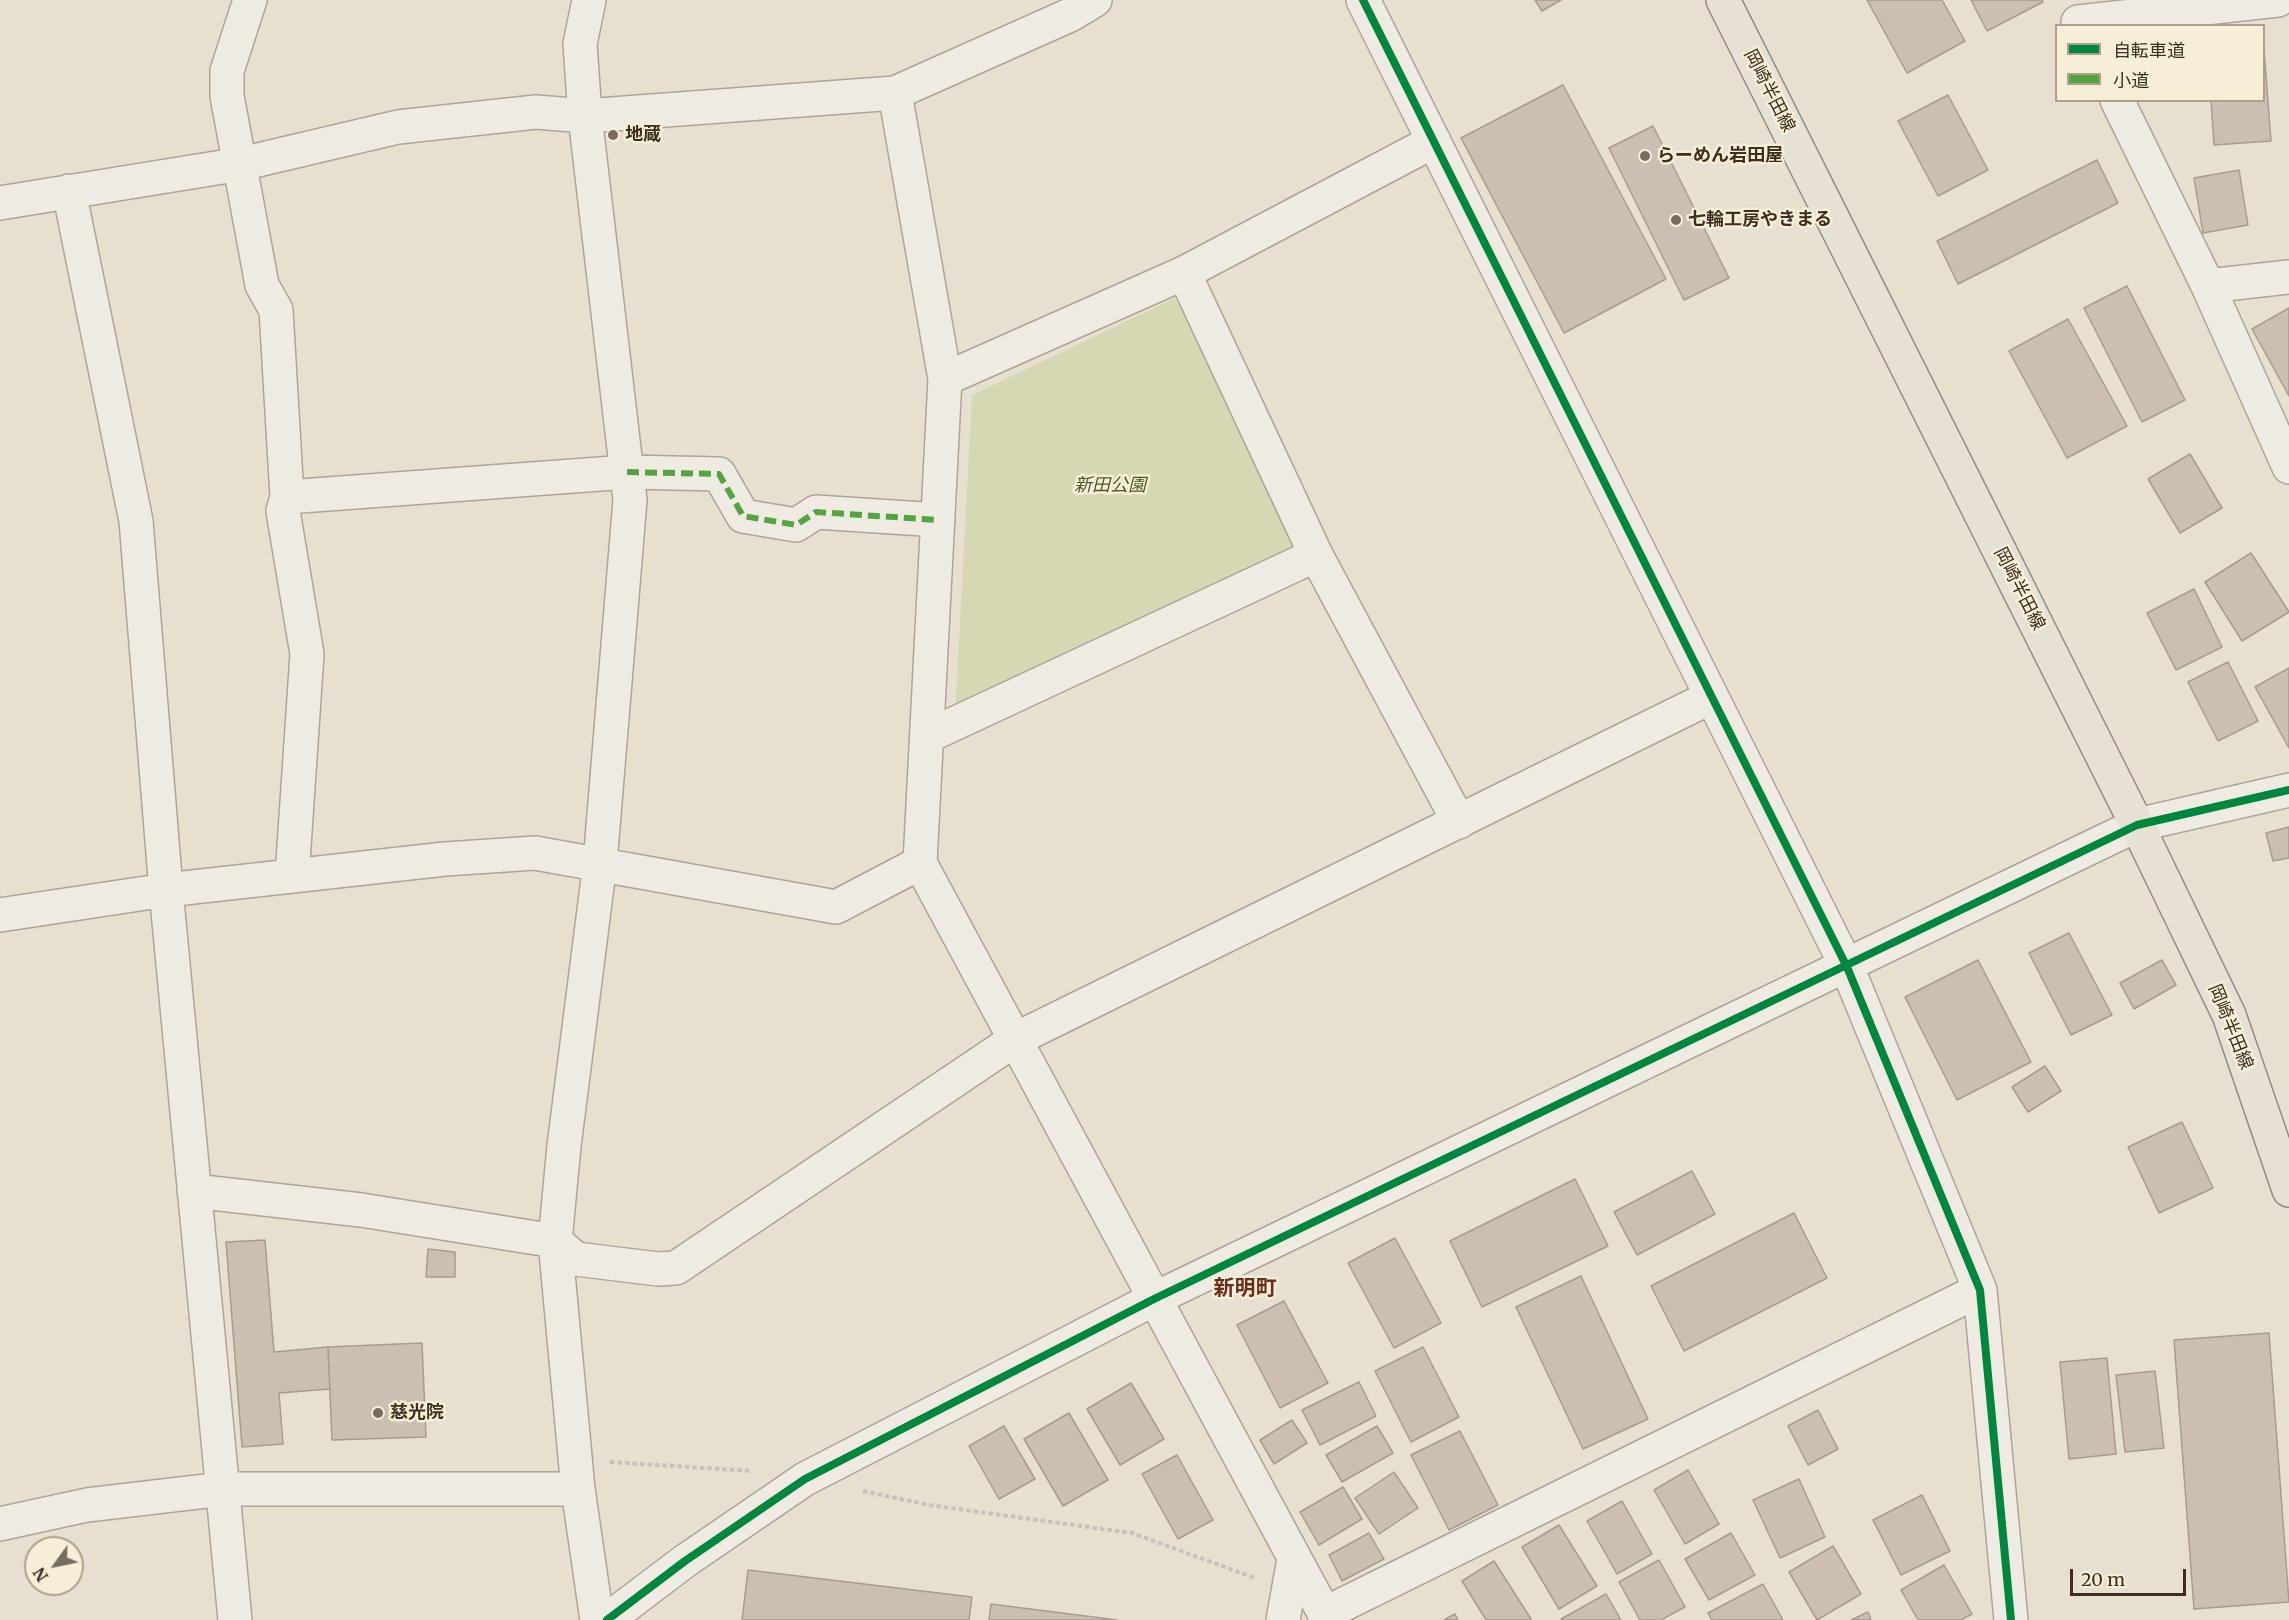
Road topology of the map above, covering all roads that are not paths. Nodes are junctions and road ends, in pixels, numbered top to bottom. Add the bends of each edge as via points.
1 (250, 0) edge
2 (589, 0) edge
3 (1095, 0) edge
4 (1363, 0) edge
5 (1723, 0) edge
6 (2277, 0) edge
7 (2075, 16) edge
8 (895, 93) junction
9 (2118, 102) edge
10 (585, 116) junction
11 (1434, 141) junction
12 (241, 164) junction
13 (69, 191) junction
14 (0, 203) edge
15 (1184, 273) junction
16 (2289, 277) edge
17 (2208, 286) junction
18 (945, 379) junction
19 (2289, 467) edge
20 (627, 472) junction
21 (287, 497) junction
22 (938, 520) junction
23 (1316, 555) junction
24 (1711, 697) junction
25 (928, 736) junction
26 (2289, 790) edge
27 (1459, 822) junction
28 (2137, 825) junction
29 (600, 863) junction
30 (920, 863) junction
31 (292, 876) junction
32 (166, 890) junction
33 (0, 915) edge
34 (1847, 967) junction
35 (1016, 1039) junction
36 (2289, 1190) edge
37 (194, 1191) junction
38 (555, 1241) junction
39 (1980, 1290) junction
40 (1154, 1299) junction
41 (222, 1489) junction
42 (578, 1490) junction
43 (0, 1524) edge
44 (1289, 1590) edge
45 (1326, 1617) edge
46 (235, 1620) edge
47 (597, 1620) edge
48 (607, 1620) edge
49 (2011, 1620) edge

1 - 12 street via 227,71 227,96
2 - 10 street via 580,44
3 - 8 street via 1070,15
4 - 11 street
5 - 28 main road, 岡崎半田線
6 - 7 street
8 - 10 street
8 - 18 street
9 - 17 street
10 - 12 street via 536,112 398,127
10 - 20 street
11 - 15 street
11 - 24 street
12 - 13 street
12 - 21 street via 262,285 276,310
13 - 14 street
13 - 32 street via 136,521
15 - 18 street
15 - 23 street
16 - 17 street
17 - 19 street
18 - 22 street
20 - 21 street
20 - 22 street via 719,474 743,516 796,525 816,512
20 - 29 street via 630,500
21 - 31 street via 283,511 306,654
22 - 25 street
23 - 25 street
23 - 27 street
24 - 27 street
24 - 34 street
25 - 30 street
26 - 28 street
27 - 35 street
28 - 34 street
28 - 36 main road, 岡崎半田線 via 2229,1015
29 - 30 street via 836,907
29 - 31 street via 535,853
29 - 38 street
30 - 35 street
31 - 32 street
32 - 33 street
32 - 37 street
34 - 39 street
34 - 40 street
35 - 38 street via 676,1268 576,1259
35 - 40 street
37 - 38 street via 361,1210
37 - 41 street
38 - 42 street
39 - 45 street
39 - 49 street
40 - 44 street
40 - 48 street via 805,1479
41 - 42 street
41 - 43 street via 87,1505
41 - 46 street
42 - 47 street
44 - 45 street

